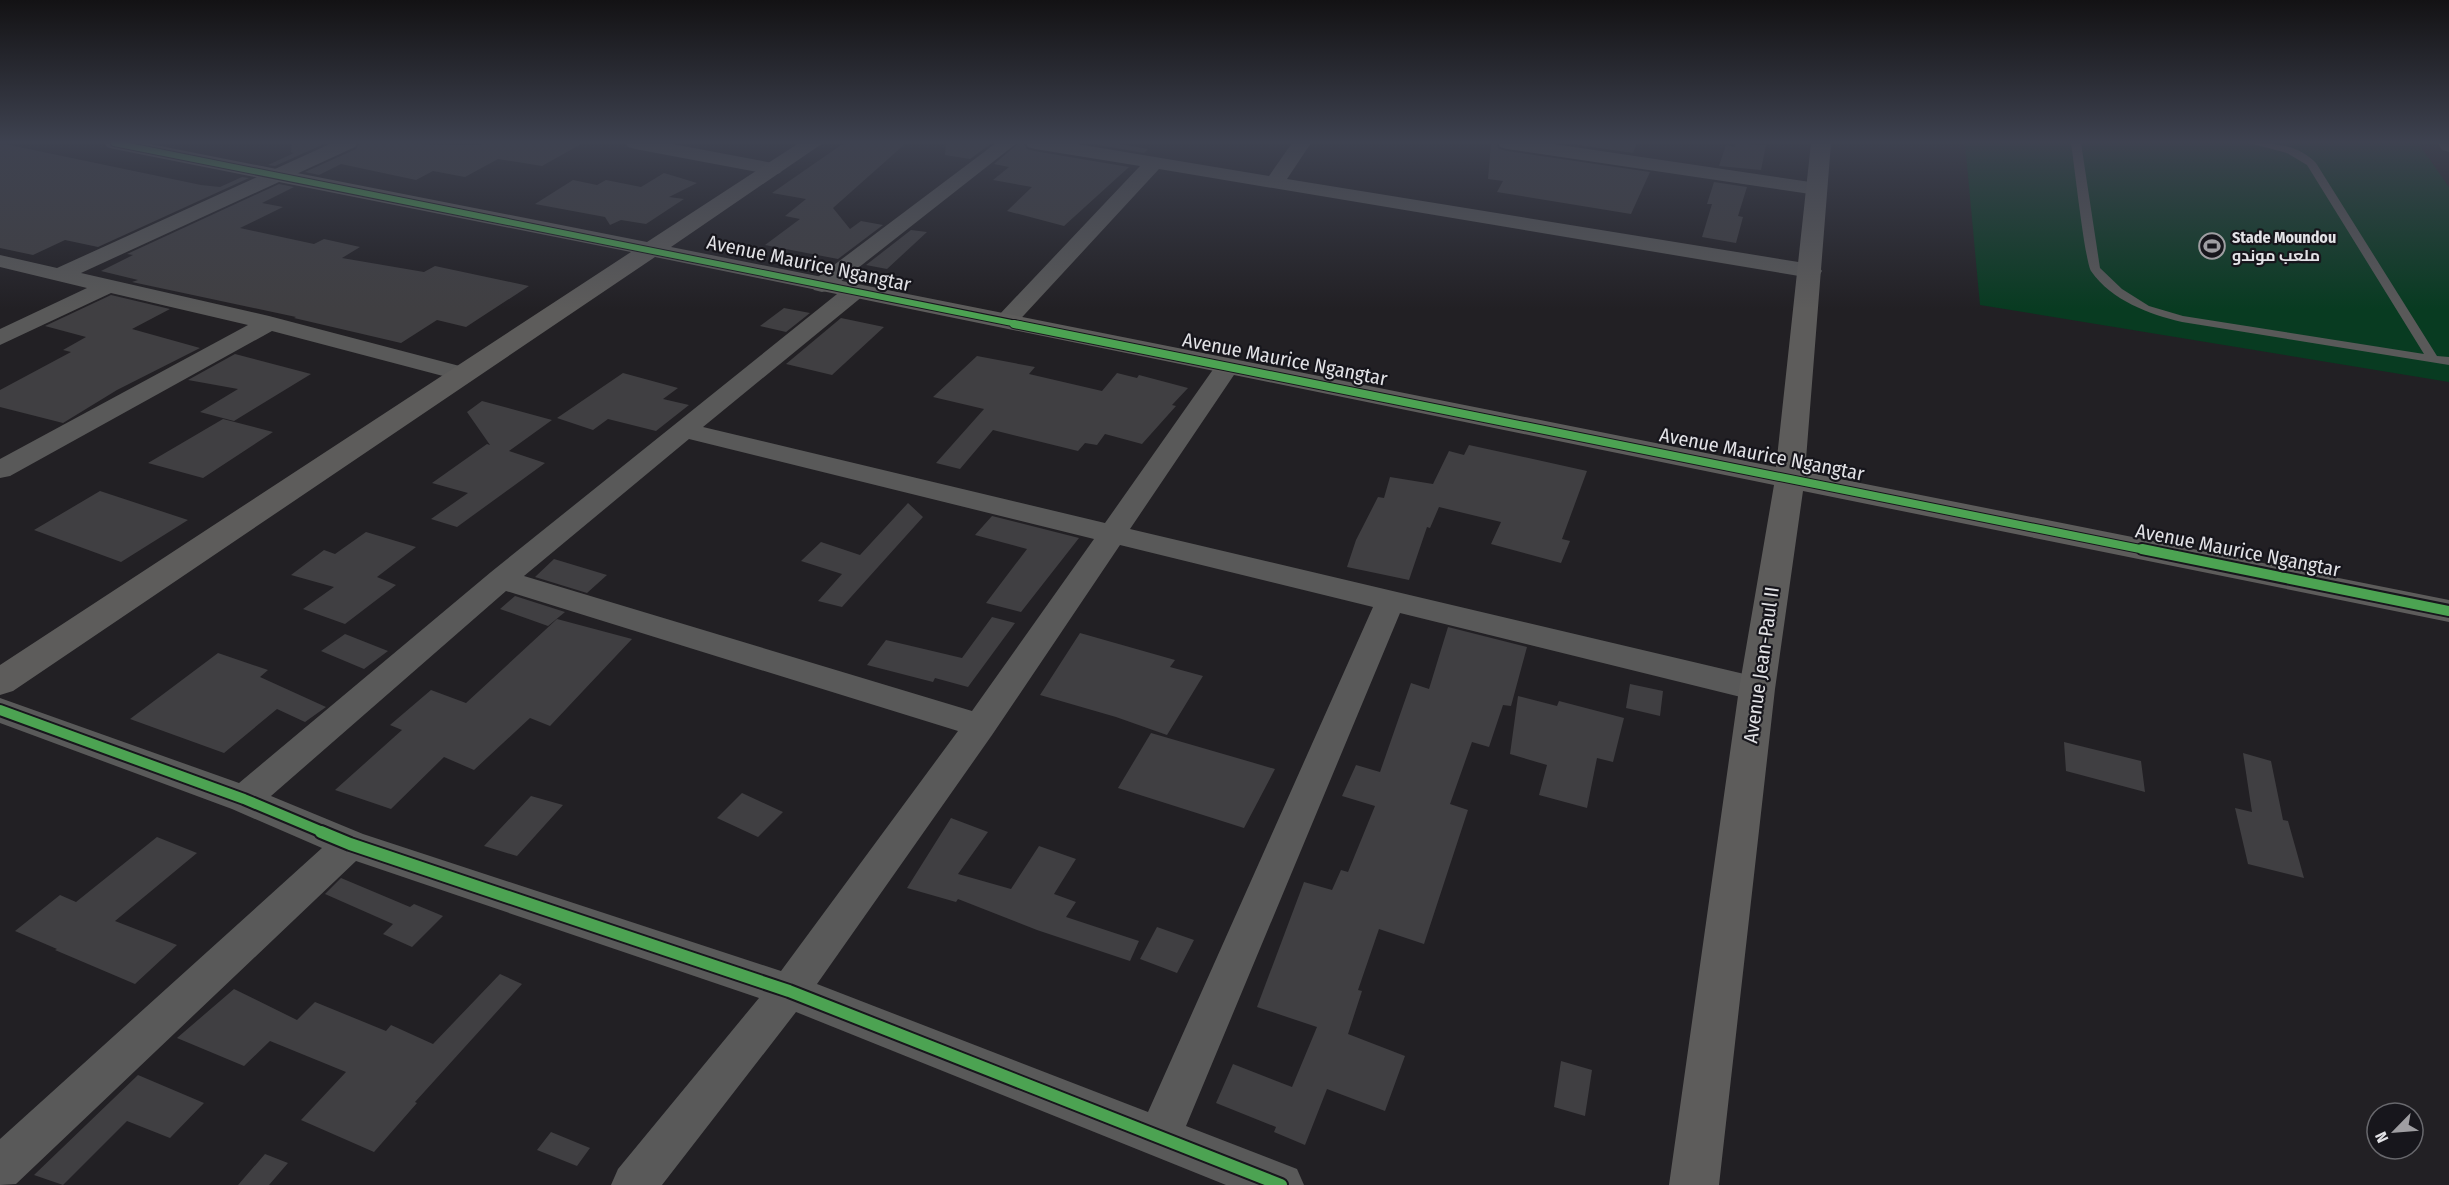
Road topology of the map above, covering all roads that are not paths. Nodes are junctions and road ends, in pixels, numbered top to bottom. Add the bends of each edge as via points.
1 (229, 198) edge
2 (389, 198) edge
3 (728, 198) edge
4 (936, 198) edge
5 (1121, 198) edge
6 (1367, 198) edge
7 (1816, 198) edge
8 (2084, 198) edge
9 (2333, 198) edge
10 (652, 248) junction
11 (0, 261) edge
12 (1810, 271) junction
13 (59, 275) junction
14 (110, 285) junction
15 (822, 285) junction
16 (855, 291) junction
17 (1006, 321) junction
18 (269, 323) junction
19 (0, 338) edge
20 (2433, 358) junction
21 (2449, 360) edge
22 (1228, 366) junction
23 (462, 374) junction
24 (686, 431) junction
25 (0, 470) edge
26 (1790, 478) junction
27 (1114, 534) junction
28 (501, 579) junction
29 (1391, 599) junction
30 (2449, 611) edge
31 (0, 682) edge
32 (1757, 689) junction
33 (0, 710) edge
34 (980, 726) junction
35 (244, 799) junction
36 (350, 844) junction
37 (789, 992) junction
38 (1159, 1137) junction
39 (0, 1169) edge
40 (633, 1185) edge
41 (1281, 1185) edge
42 (1694, 1185) edge

1 - 13 street
2 - 10 street, Avenue Maurice Ngangtar
3 - 10 street
4 - 15 street
5 - 17 street
6 - 12 street
7 - 12 street, Avenue Jean-Paul II
8 - 20 lane via 2095,269 2118,291 2145,308 2182,319
9 - 20 lane
10 - 15 street, Avenue Maurice Ngangtar
10 - 23 street
11 - 13 street
12 - 26 street, Avenue Jean-Paul II
13 - 14 street
14 - 18 street
14 - 19 street
15 - 16 street, Avenue Maurice Ngangtar
16 - 17 street, Avenue Maurice Ngangtar
16 - 24 street
17 - 22 street, Avenue Maurice Ngangtar
18 - 23 street
18 - 25 street
20 - 21 lane
22 - 26 street, Avenue Maurice Ngangtar
22 - 27 street
23 - 31 street
24 - 27 street
24 - 28 street
26 - 30 street, Avenue Maurice Ngangtar
26 - 32 street, Avenue Jean-Paul II
27 - 29 street
27 - 34 street
28 - 34 street
28 - 35 street
29 - 32 street
29 - 38 street
32 - 42 street, Avenue Jean-Paul II
33 - 35 street
34 - 37 street
35 - 36 street
36 - 37 street
36 - 39 street
37 - 38 street
37 - 40 street
38 - 41 street

